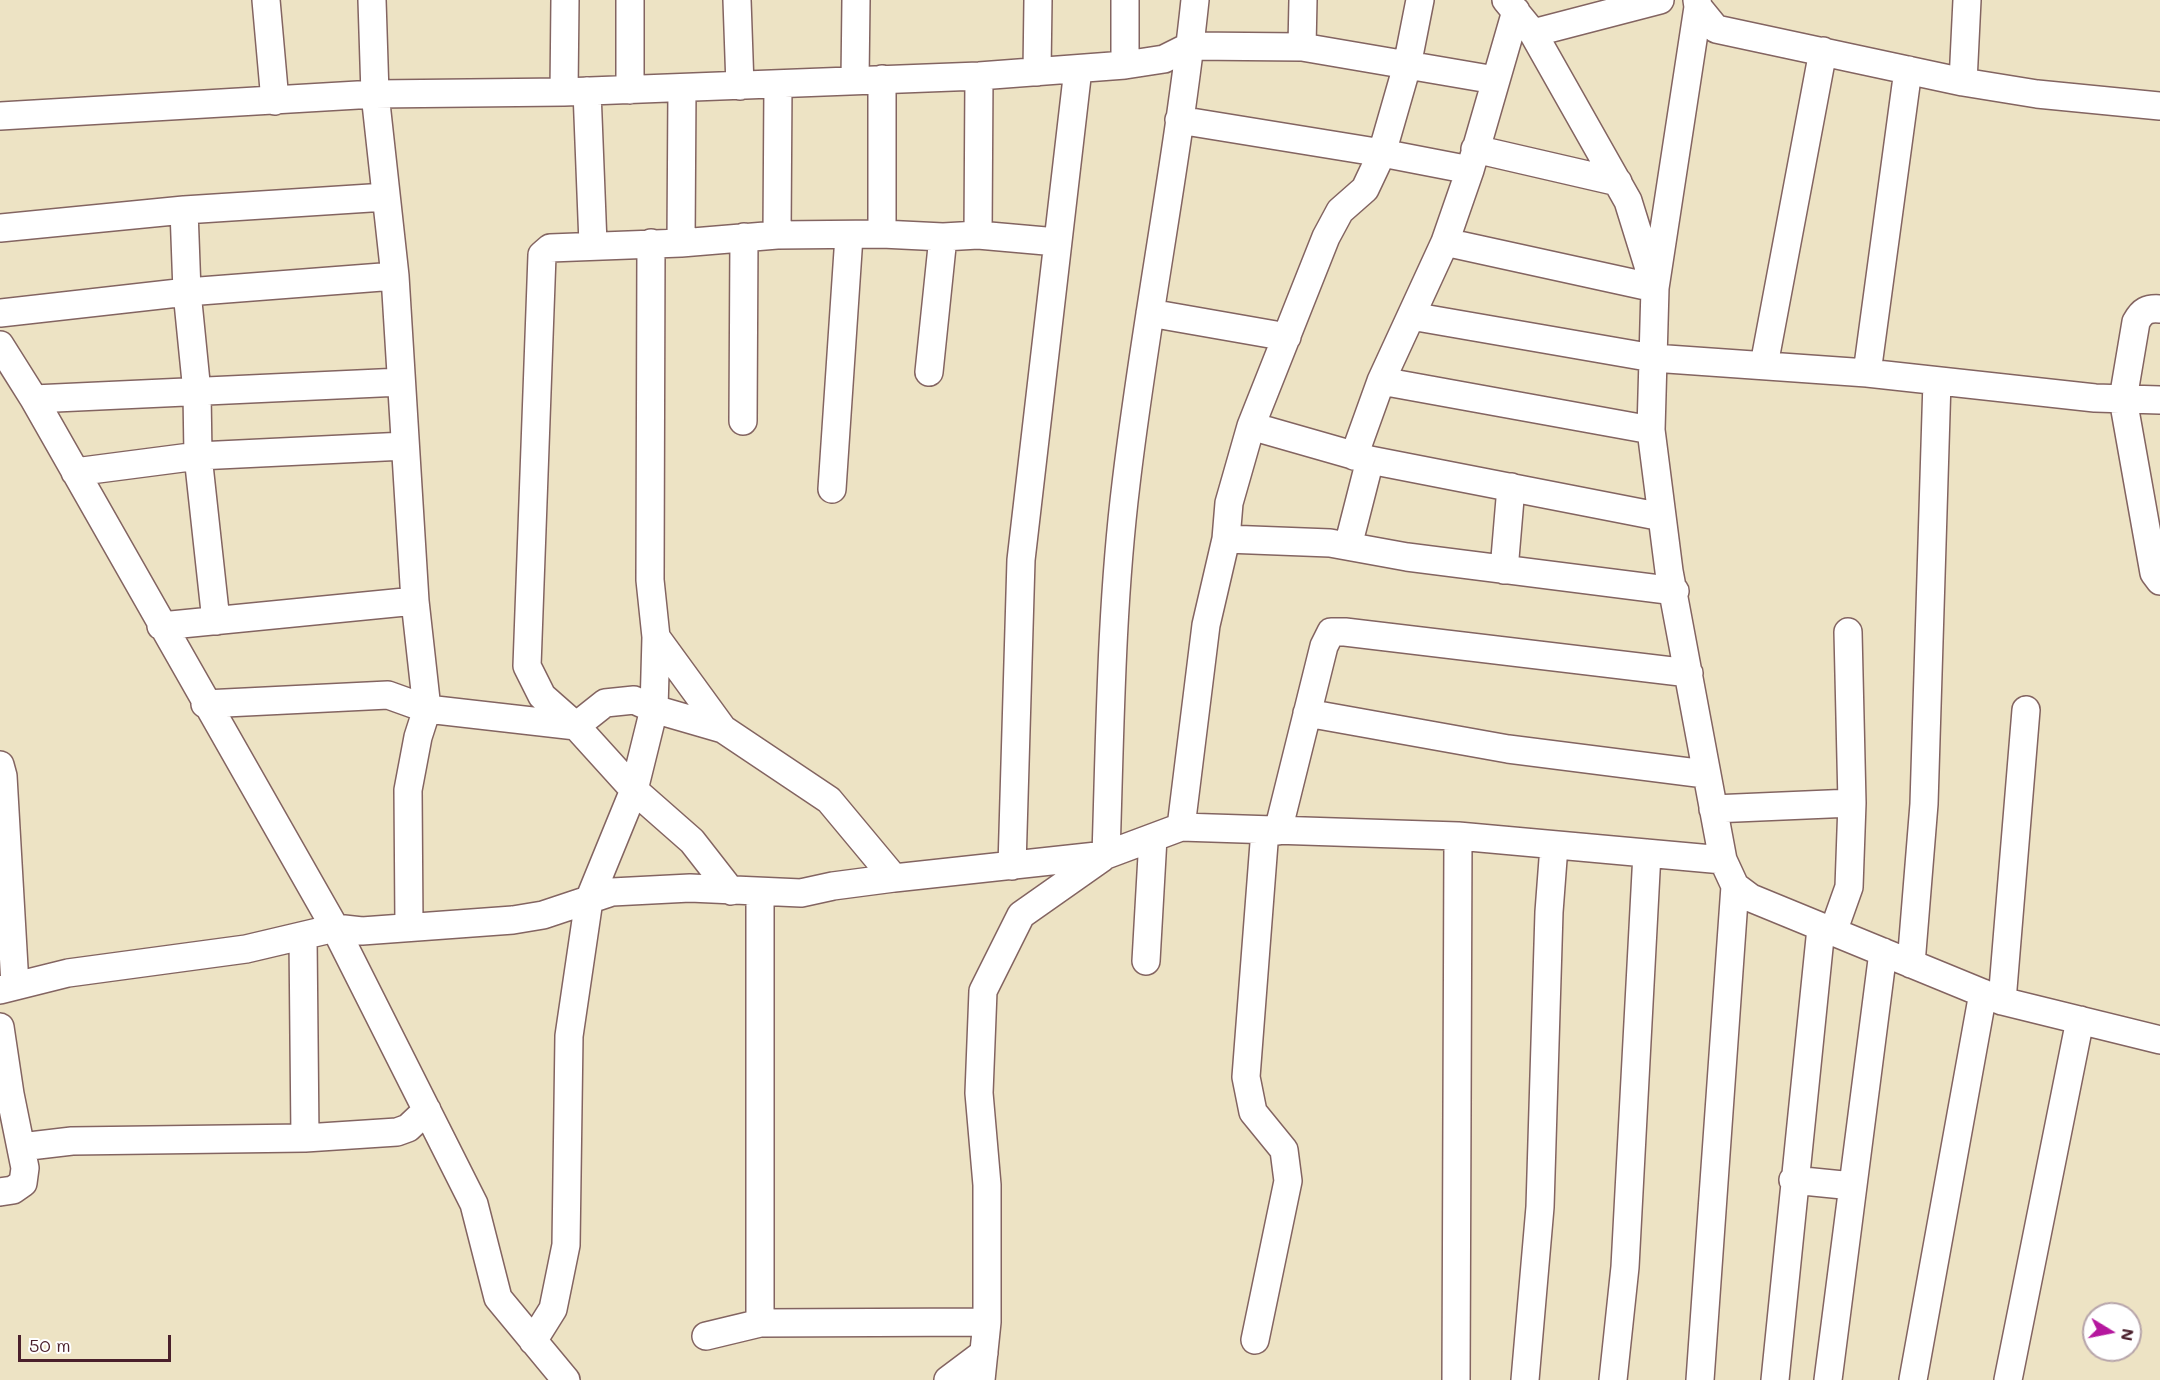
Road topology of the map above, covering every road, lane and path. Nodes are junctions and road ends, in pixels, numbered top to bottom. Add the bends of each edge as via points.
1 (266, 0) edge
2 (372, 0) edge
3 (565, 0) edge
4 (630, 0) edge
5 (737, 0) edge
6 (856, 0) edge
7 (1038, 0) edge
8 (1125, 0) edge
9 (1195, 0) edge
10 (1303, 0) edge
11 (1420, 0) edge
12 (1660, 0) edge
13 (1967, 0) edge
14 (1697, 4) edge
15 (1511, 5) edge
16 (1533, 33) junction
17 (1190, 46) junction
18 (1302, 47) junction
19 (1823, 51) junction
20 (1125, 65) junction
21 (1407, 66) junction
22 (1078, 69) junction
23 (1908, 70) junction
24 (1037, 72) junction
25 (979, 76) junction
26 (869, 80) junction
27 (1495, 80) junction
28 (1963, 82) junction
29 (778, 84) junction
30 (740, 86) junction
31 (682, 88) junction
32 (630, 90) junction
33 (575, 91) junction
34 (375, 94) junction
35 (275, 101) junction
36 (2160, 105) edge
37 (0, 116) edge
38 (1179, 120) junction
39 (1382, 153) junction
40 (1472, 160) junction
41 (1618, 182) junction
42 (386, 197) junction
43 (184, 210) junction
44 (0, 228) edge
45 (882, 234) junction
46 (777, 235) junction
47 (978, 235) junction
48 (744, 237) junction
49 (849, 237) junction
50 (943, 237) junction
51 (1057, 242) junction
52 (651, 243) junction
53 (681, 243) junction
54 (1445, 243) junction
55 (593, 244) junction
56 (395, 276) junction
57 (1655, 288) junction
58 (187, 292) junction
59 (2160, 309) edge
60 (0, 313) edge
61 (1150, 313) junction
62 (1411, 316) junction
63 (1287, 337) junction
64 (0, 345) edge
65 (1653, 358) junction
66 (1764, 365) junction
67 (929, 372) dead end
68 (1867, 373) junction
69 (1381, 381) junction
70 (1937, 381) junction
71 (401, 382) junction
72 (197, 392) junction
73 (34, 399) junction
74 (2123, 399) junction
75 (2160, 400) edge
76 (743, 421) dead end
77 (1251, 426) junction
78 (1651, 430) junction
79 (405, 446) junction
80 (198, 456) junction
81 (1362, 458) junction
82 (75, 472) junction
83 (1511, 487) junction
84 (832, 489) dead end
85 (2151, 493) edge
86 (1662, 518) junction
87 (1226, 539) junction
88 (1348, 546) junction
89 (1504, 570) junction
90 (2160, 581) edge
91 (1675, 591) junction
92 (415, 601) junction
93 (216, 621) junction
94 (161, 626) junction
95 (1848, 632) dead end
96 (656, 637) junction
97 (1689, 673) junction
98 (205, 704) junction
99 (427, 709) junction
100 (654, 709) junction
101 (2026, 710) dead end
102 (1307, 713) junction
103 (576, 726) junction
104 (723, 729) junction
105 (0, 765) edge
106 (1705, 774) junction
107 (634, 790) junction
108 (1852, 803) junction
109 (1713, 809) junction
110 (1181, 827) junction
111 (1271, 831) junction
112 (1458, 836) junction
113 (1153, 838) junction
114 (1554, 846) junction
115 (1647, 853) junction
116 (1106, 855) junction
117 (1723, 860) junction
118 (1012, 866) junction
119 (894, 878) junction
120 (1735, 886) junction
121 (731, 891) junction
122 (760, 892) junction
123 (590, 900) junction
124 (409, 926) junction
125 (335, 928) junction
126 (1827, 930) junction
127 (303, 937) junction
128 (1883, 952) junction
129 (1146, 961) dead end
130 (1911, 964) junction
131 (7, 988) edge
132 (1992, 997) junction
133 (2080, 1020) junction
134 (0, 1027) edge
135 (2160, 1040) edge
136 (5, 1095) edge
137 (427, 1110) junction
138 (305, 1138) junction
139 (21, 1147) junction
140 (1793, 1180) junction
141 (1853, 1186) junction
142 (0, 1192) edge
143 (987, 1322) junction
144 (760, 1323) junction
145 (706, 1336) dead end
146 (1256, 1340) dead end
147 (533, 1341) junction
148 (984, 1353) junction
149 (566, 1380) edge
150 (948, 1380) edge
151 (981, 1380) edge
152 (1456, 1380) edge
153 (1526, 1380) edge
154 (1613, 1380) edge
155 (1700, 1380) edge
156 (1775, 1380) edge
157 (1828, 1380) edge
158 (1913, 1380) edge
159 (2008, 1380) edge

1 - 35 street
2 - 34 street
3 - 33 street
4 - 32 street
5 - 30 street
6 - 26 street
7 - 24 street
8 - 20 street
9 - 17 street
10 - 18 street
11 - 21 street
12 - 16 street
13 - 28 street
14 - 19 street via 1716,29
14 - 57 street
15 - 16 street
15 - 27 street
16 - 41 street
17 - 18 street
17 - 20 street via 1164,59
17 - 38 street
18 - 21 street
19 - 23 street
19 - 66 street
20 - 22 street
21 - 27 street
21 - 39 street
22 - 24 street
22 - 51 street
23 - 28 street
23 - 68 street
24 - 25 street
25 - 26 street
25 - 47 street
26 - 29 street
26 - 45 street
27 - 40 street
28 - 36 street via 2037,94
29 - 30 street
29 - 46 street
30 - 31 street
31 - 32 street
31 - 53 street
32 - 33 street
33 - 34 street
33 - 55 street
34 - 35 street
34 - 42 street
35 - 37 street
38 - 39 street
38 - 61 street
39 - 40 street
39 - 63 street via 1365,189 1340,211 1326,237
40 - 41 street
40 - 54 street
41 - 57 street via 1628,201
42 - 43 street
42 - 56 street
43 - 44 street
43 - 58 street
45 - 49 street
45 - 50 street
46 - 48 street
46 - 49 street
47 - 50 street
47 - 51 street
48 - 53 street
48 - 76 street
49 - 84 street
50 - 67 street
51 - 118 street via 1021,560
52 - 53 street
52 - 55 street
52 - 96 street via 650,580
54 - 57 street
54 - 62 street
55 - 103 street via 550,248 542,255 539,272 534,535 527,666 542,696
56 - 58 street
56 - 71 street
57 - 65 street
58 - 60 street
58 - 72 street
59 - 74 street via 2141,312 2136,322
61 - 63 street
61 - 116 street via 1120,552 1112,653
62 - 65 street
62 - 69 street
63 - 77 street
64 - 73 street
65 - 66 street
65 - 78 street
66 - 68 street
68 - 70 street
69 - 78 street
69 - 81 street
70 - 74 street
70 - 130 street via 1924,804
71 - 72 street
71 - 79 street
72 - 73 street
72 - 80 street
73 - 82 street
74 - 75 street
74 - 85 street
77 - 81 street
77 - 87 street via 1229,503
78 - 86 street
79 - 80 street
79 - 92 street
80 - 82 street
80 - 93 street
81 - 83 street
81 - 88 street
82 - 94 street
83 - 86 street
83 - 89 street
85 - 90 street via 2154,573
86 - 91 street
87 - 88 street
87 - 110 street via 1206,625
88 - 89 street
89 - 91 street
91 - 97 street
92 - 93 street
92 - 99 street
93 - 94 street
94 - 98 street
95 - 108 street
96 - 100 street
96 - 104 street
97 - 102 street via 1331,632
97 - 106 street
98 - 99 street via 388,695
98 - 125 street
99 - 103 street
99 - 124 street via 408,790
100 - 103 street via 634,700 604,703
100 - 104 street
100 - 107 street
101 - 132 street
102 - 106 street via 1508,749
102 - 111 street
103 - 107 street
104 - 119 street via 829,800
105 - 131 street
106 - 109 street
107 - 121 street via 692,841
107 - 123 street
108 - 109 street
108 - 126 street via 1849,887
109 - 117 street
110 - 111 street
110 - 113 street
111 - 112 street
111 - 146 street via 1246,1077 1253,1112 1284,1150 1287,1181
112 - 114 street
112 - 152 street
113 - 116 street
113 - 129 street
114 - 115 street
114 - 153 street via 1548,922 1540,1207
115 - 117 street
115 - 154 street via 1625,1267
116 - 118 street
116 - 143 street via 1021,915 983,991 980,1093 987,1185
117 - 120 street
118 - 119 street
119 - 122 street via 801,893
120 - 126 street via 1751,898
120 - 155 street
121 - 122 street
121 - 123 street via 648,888 612,892
122 - 144 street
123 - 124 street via 513,920
123 - 147 street via 569,1036 566,1245 553,1309
124 - 125 street via 362,931
125 - 127 street
125 - 137 street
126 - 128 street
126 - 140 street
127 - 131 street via 246,949 68,973
127 - 138 street
128 - 130 street
128 - 141 street
130 - 132 street
132 - 133 street
132 - 158 street
133 - 135 street
133 - 159 street
134 - 136 street
136 - 139 street
137 - 138 street via 408,1128 397,1132
137 - 147 street via 474,1204 498,1298
138 - 139 street via 72,1141
139 - 142 street via 23,1183
140 - 141 street
140 - 156 street
141 - 157 street
143 - 144 street
143 - 148 street
144 - 145 street
147 - 149 street
148 - 150 street
148 - 151 street

